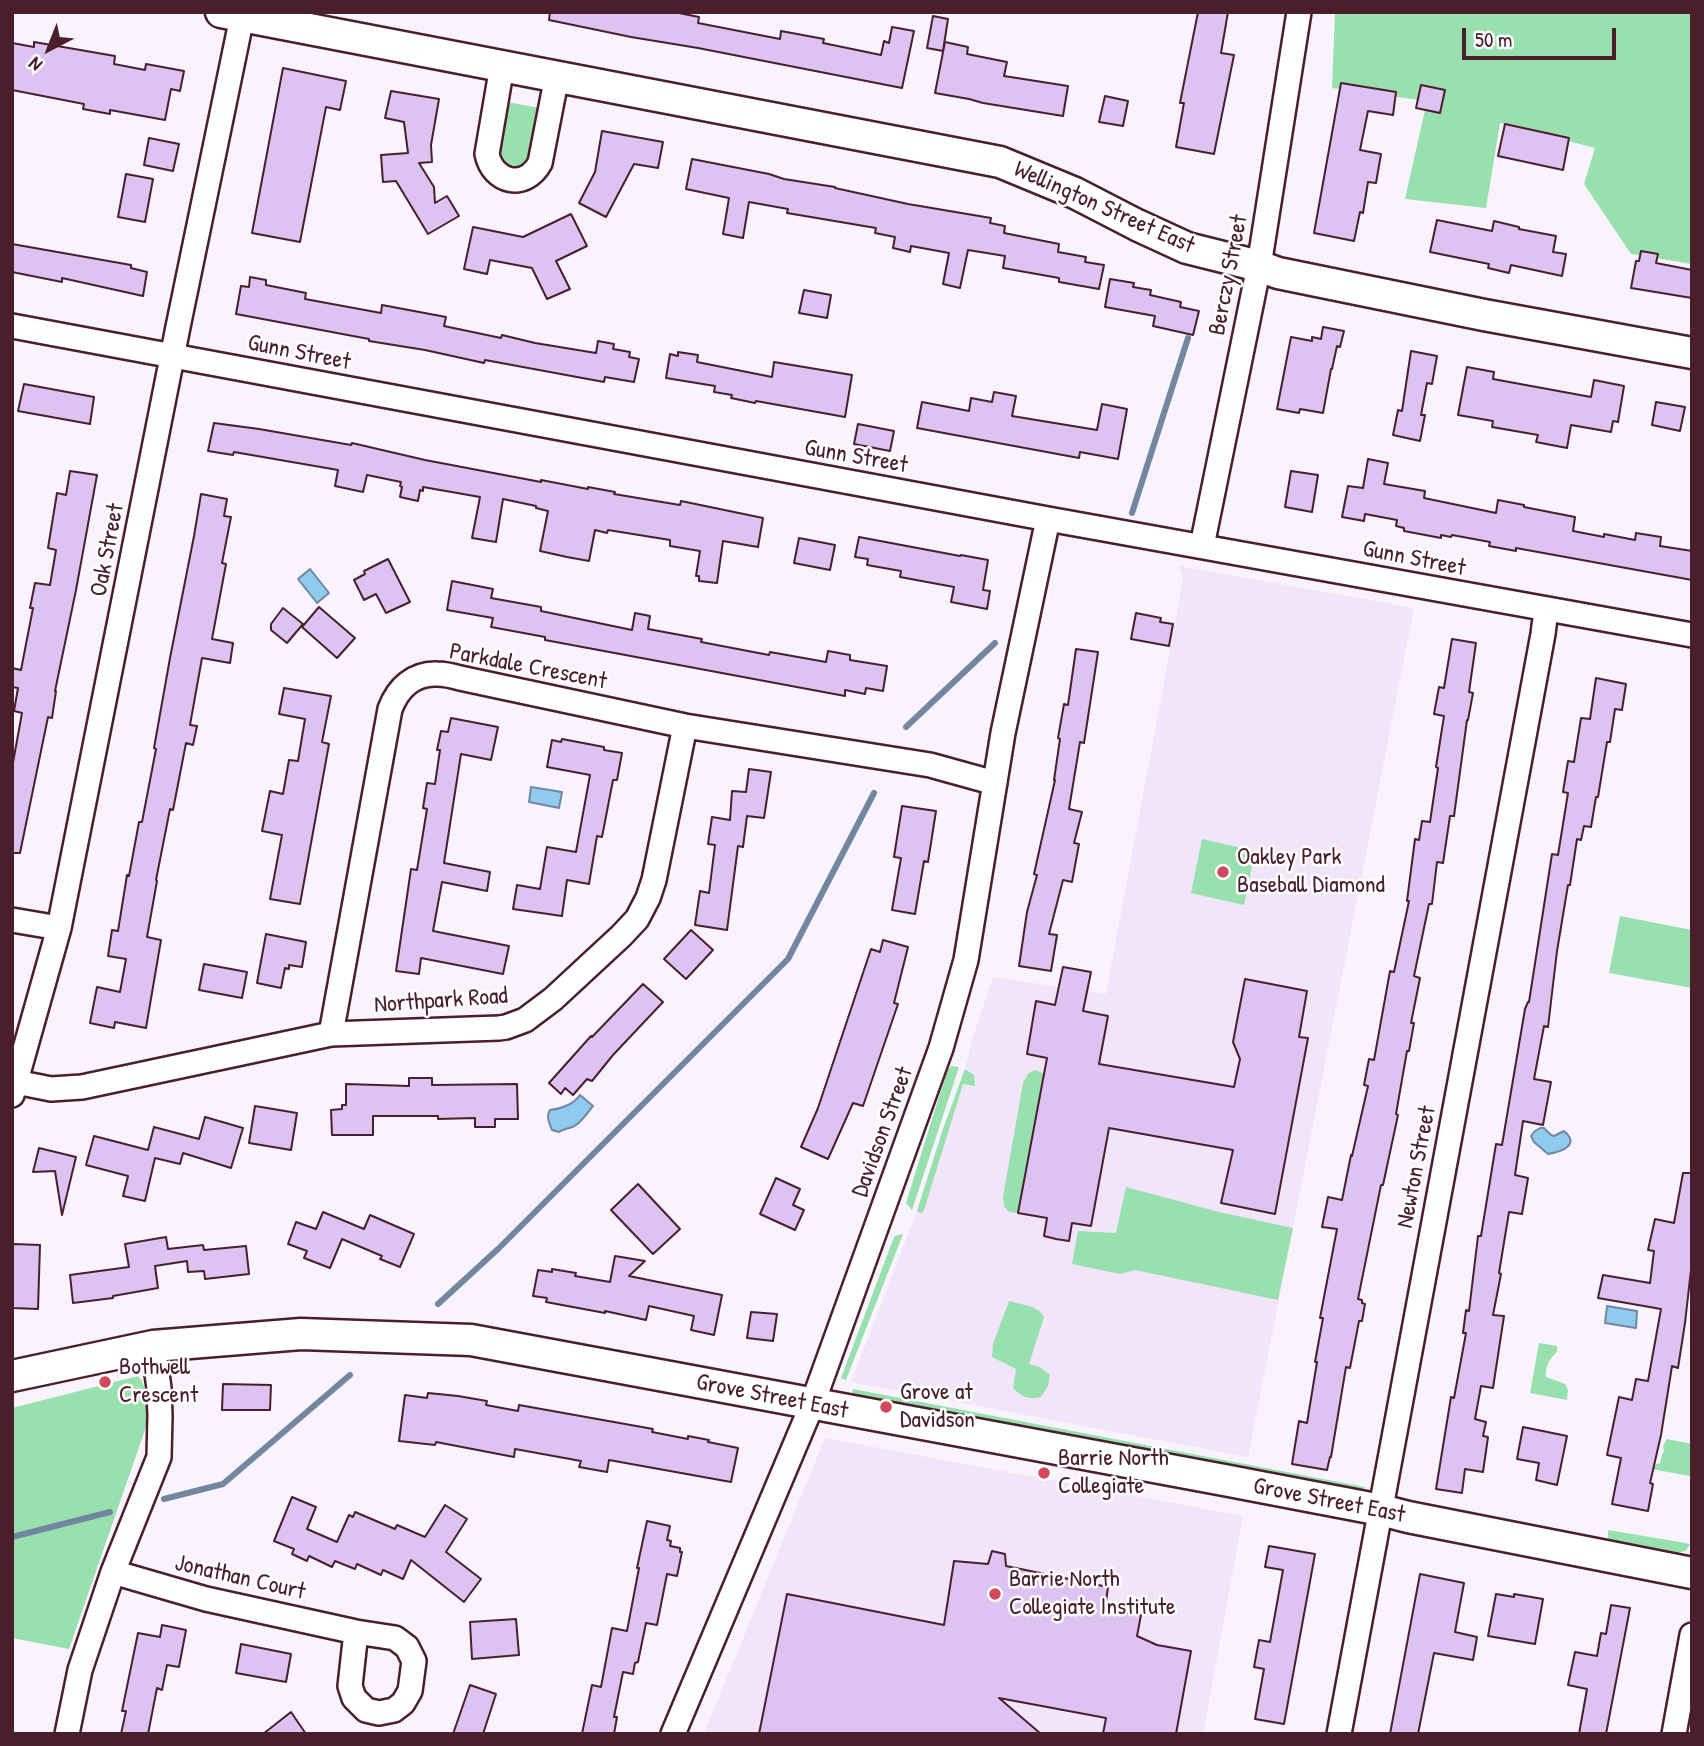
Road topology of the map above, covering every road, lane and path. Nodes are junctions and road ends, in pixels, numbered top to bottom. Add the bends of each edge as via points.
1 (1299, 12) edge
2 (235, 13) edge
3 (502, 66) junction
4 (557, 76) junction
5 (1259, 266) junction
6 (12, 326) edge
7 (1692, 353) edge
8 (173, 355) junction
9 (1048, 519) junction
10 (1202, 546) junction
11 (1546, 610) junction
12 (1692, 635) edge
13 (685, 726) junction
14 (995, 783) junction
15 (12, 920) edge
16 (59, 928) junction
17 (331, 1034) junction
18 (14, 1088) edge
19 (153, 1346) junction
20 (12, 1376) edge
21 (812, 1405) junction
22 (1381, 1510) junction
23 (113, 1572) junction
24 (1692, 1573) edge
25 (356, 1632) dead end
26 (1692, 1635) edge
27 (67, 1734) edge
28 (673, 1734) edge
29 (1339, 1734) edge
30 (1674, 1734) edge

1 - 5 street, Berczy Street
2 - 3 street, Wellington Street East
2 - 8 street, Oak Street
3 - 4 street, Wellington Street East
3 - 4 street via 487,155 495,172 509,179 528,176 540,163
4 - 5 street, Wellington Street East via 1000,162 1187,248
5 - 7 street, Wellington Street East via 1278,274 1457,310
5 - 10 street, Berczy Street
6 - 8 street, Gunn Street
8 - 9 street, Gunn Street
8 - 16 street, Oak Street
9 - 10 street, Gunn Street
9 - 14 street, Davidson Street
10 - 11 street, Gunn Street
11 - 12 street, Gunn Street
11 - 22 street, Newton Street
13 - 14 street, Parkdale Crescent via 930,765
13 - 17 street, Northpark Road via 648,898 637,919 553,999 525,1020 506,1027
13 - 17 street, Parkdale Crescent via 437,674 405,684 390,709
14 - 21 street, Davidson Street via 960,984
15 - 16 street
16 - 18 street, Oak Street
17 - 18 street, Northpark Road via 82,1087
19 - 20 street, Grove Street East
19 - 21 street, Grove Street East via 301,1334 471,1340
19 - 23 street via 159,1388 159,1457
21 - 22 street, Grove Street East
21 - 28 street, Davidson Street
22 - 24 street, Grove Street East
22 - 29 street, Newton Street
23 - 25 street, Jonathan Court via 206,1599
23 - 27 street via 80,1671
26 - 30 street

